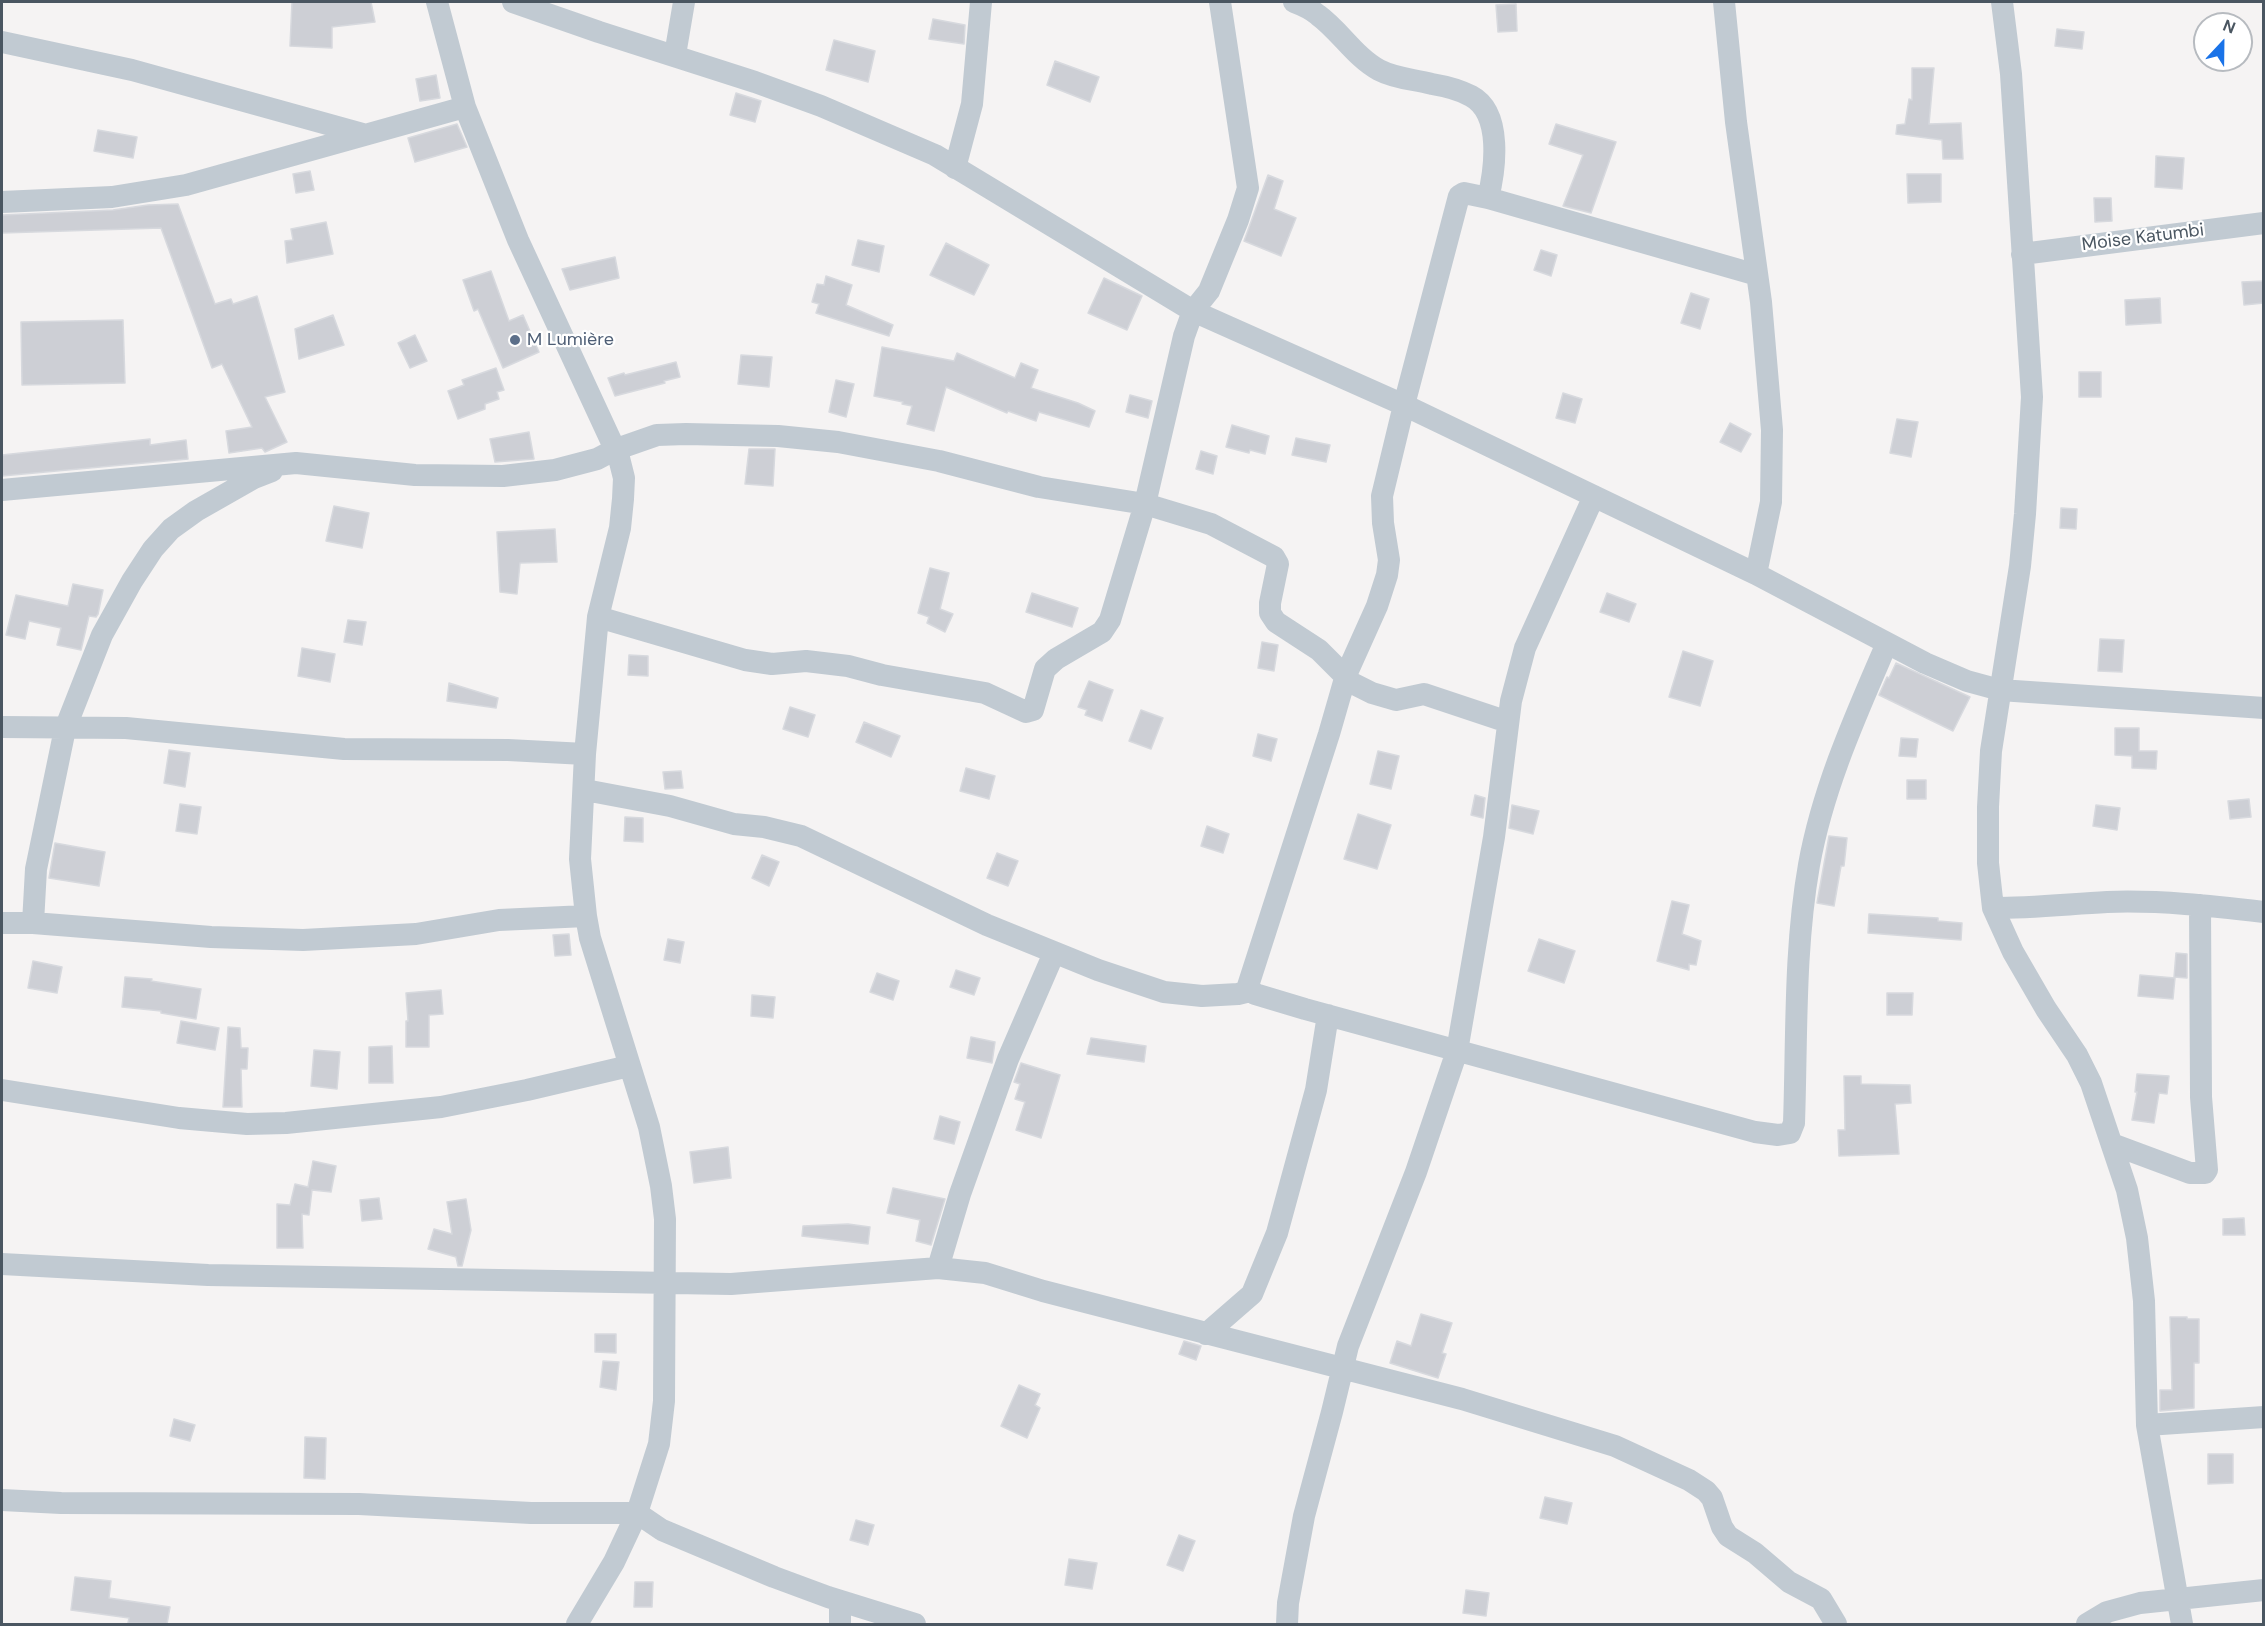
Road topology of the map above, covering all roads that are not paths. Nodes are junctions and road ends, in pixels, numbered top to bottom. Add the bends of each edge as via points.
1 (436, 2) edge
2 (513, 2) edge
3 (684, 2) edge
4 (981, 2) edge
5 (1220, 2) edge
6 (1294, 2) edge
7 (1724, 2) edge
8 (2002, 2) edge
9 (2, 42) edge
10 (675, 55) junction
11 (465, 107) junction
12 (364, 134) junction
13 (955, 168) junction
14 (1488, 198) junction
15 (2, 202) edge
16 (2264, 223) edge
17 (2022, 254) junction
18 (1757, 275) junction
19 (1193, 311) junction
20 (1404, 405) junction
21 (614, 450) junction
22 (296, 463) junction
23 (2, 490) edge
24 (1594, 496) junction
25 (1145, 504) junction
26 (1756, 574) junction
27 (598, 617) junction
28 (1887, 643) junction
29 (1346, 675) junction
30 (2000, 690) junction
31 (2264, 708) edge
32 (1508, 722) junction
33 (2, 727) edge
34 (65, 729) junction
35 (585, 754) junction
36 (585, 790) junction
37 (2200, 905) junction
38 (1993, 908) junction
39 (2264, 912) edge
40 (586, 916) junction
41 (2, 923) edge
42 (33, 923) junction
43 (1054, 953) junction
44 (1248, 987) junction
45 (1328, 1015) junction
46 (1457, 1051) junction
47 (629, 1066) junction
48 (2, 1090) edge
49 (2112, 1144) junction
50 (2, 1264) edge
51 (938, 1268) junction
52 (665, 1282) junction
53 (1206, 1334) junction
54 (1341, 1370) junction
55 (2264, 1417) edge
56 (2147, 1425) junction
57 (2, 1500) edge
58 (637, 1513) junction
59 (2264, 1590) edge
60 (2176, 1599) junction
61 (840, 1601) junction
62 (578, 1624) edge
63 (840, 1624) edge
64 (915, 1624) edge
65 (1287, 1624) edge
66 (1836, 1624) edge
67 (2087, 1624) edge
68 (2182, 1624) edge

1 - 11 street
2 - 10 street
3 - 10 street
4 - 13 street via 972,104
5 - 19 street via 1248,188 1209,291
6 - 14 street via 1318,15 1377,69 1394,77 1472,96 1479,103 1494,137
7 - 18 street
8 - 17 street via 2011,74
9 - 12 street via 132,70
10 - 13 street via 821,106 935,155
11 - 12 street
11 - 21 street via 518,240
12 - 15 street via 186,185 112,197
13 - 19 street
14 - 18 street
14 - 20 street via 1464,193 1459,196
16 - 17 street, Moise Katumbi
17 - 30 street via 2032,397 2029,457 2020,566
18 - 26 street via 1773,470 1771,502
19 - 20 street
19 - 25 street
20 - 24 street
20 - 29 street via 1382,496 1389,567 1377,606
21 - 22 street via 597,459 555,470 503,476 415,475
21 - 25 street via 657,435 838,442 939,461 1040,487
21 - 27 street via 624,478 623,500
22 - 23 street
22 - 34 street via 254,478 196,511 171,529 153,549 102,635
24 - 26 street
24 - 32 street via 1525,648
25 - 27 street via 1110,620 1102,632 1045,669 1033,710 1026,712 985,693 848,666 745,660
25 - 29 street via 1211,524 1274,557 1278,564 1270,613 1276,622 1319,650
26 - 28 street
27 - 35 street
28 - 30 street via 1967,681
28 - 46 street via 1837,762 1809,866 1798,967 1794,1123 1790,1133 1755,1132
29 - 32 street via 1372,693 1396,700 1424,694
29 - 44 street
30 - 31 street
30 - 38 street via 1988,807
32 - 46 street via 1494,837
33 - 34 street
34 - 35 street via 126,728 344,749
34 - 42 street via 36,869
35 - 36 street
36 - 40 street via 580,859
36 - 43 street via 801,836 987,926
37 - 38 street via 2109,902
37 - 39 street
37 - 49 street via 2201,1097 2207,1170 2190,1173
38 - 49 street via 2013,952 2077,1055
40 - 42 street via 499,920 416,934 303,940
40 - 47 street
41 - 42 street
43 - 44 street via 1164,992 1194,996 1238,994
43 - 51 street via 1008,1059
44 - 45 street via 1255,994
45 - 46 street
45 - 53 street via 1316,1090 1277,1233 1252,1294
46 - 54 street
47 - 48 street via 441,1107 286,1123 178,1118
47 - 52 street via 649,1127 661,1186
49 - 56 street via 2137,1238 2144,1301
50 - 52 street via 208,1275
51 - 52 street via 731,1284
51 - 53 street via 985,1272
52 - 58 street via 660,1434
53 - 54 street
54 - 65 street via 1304,1516
54 - 66 street via 1462,1399 1616,1446 1689,1480 1712,1498 1728,1536 1789,1582 1821,1599
55 - 56 street
56 - 60 street
57 - 58 street via 359,1504 531,1513
58 - 61 street via 662,1530
58 - 62 street
59 - 60 street
60 - 67 street via 2107,1612
60 - 68 street
61 - 63 street
61 - 64 street

